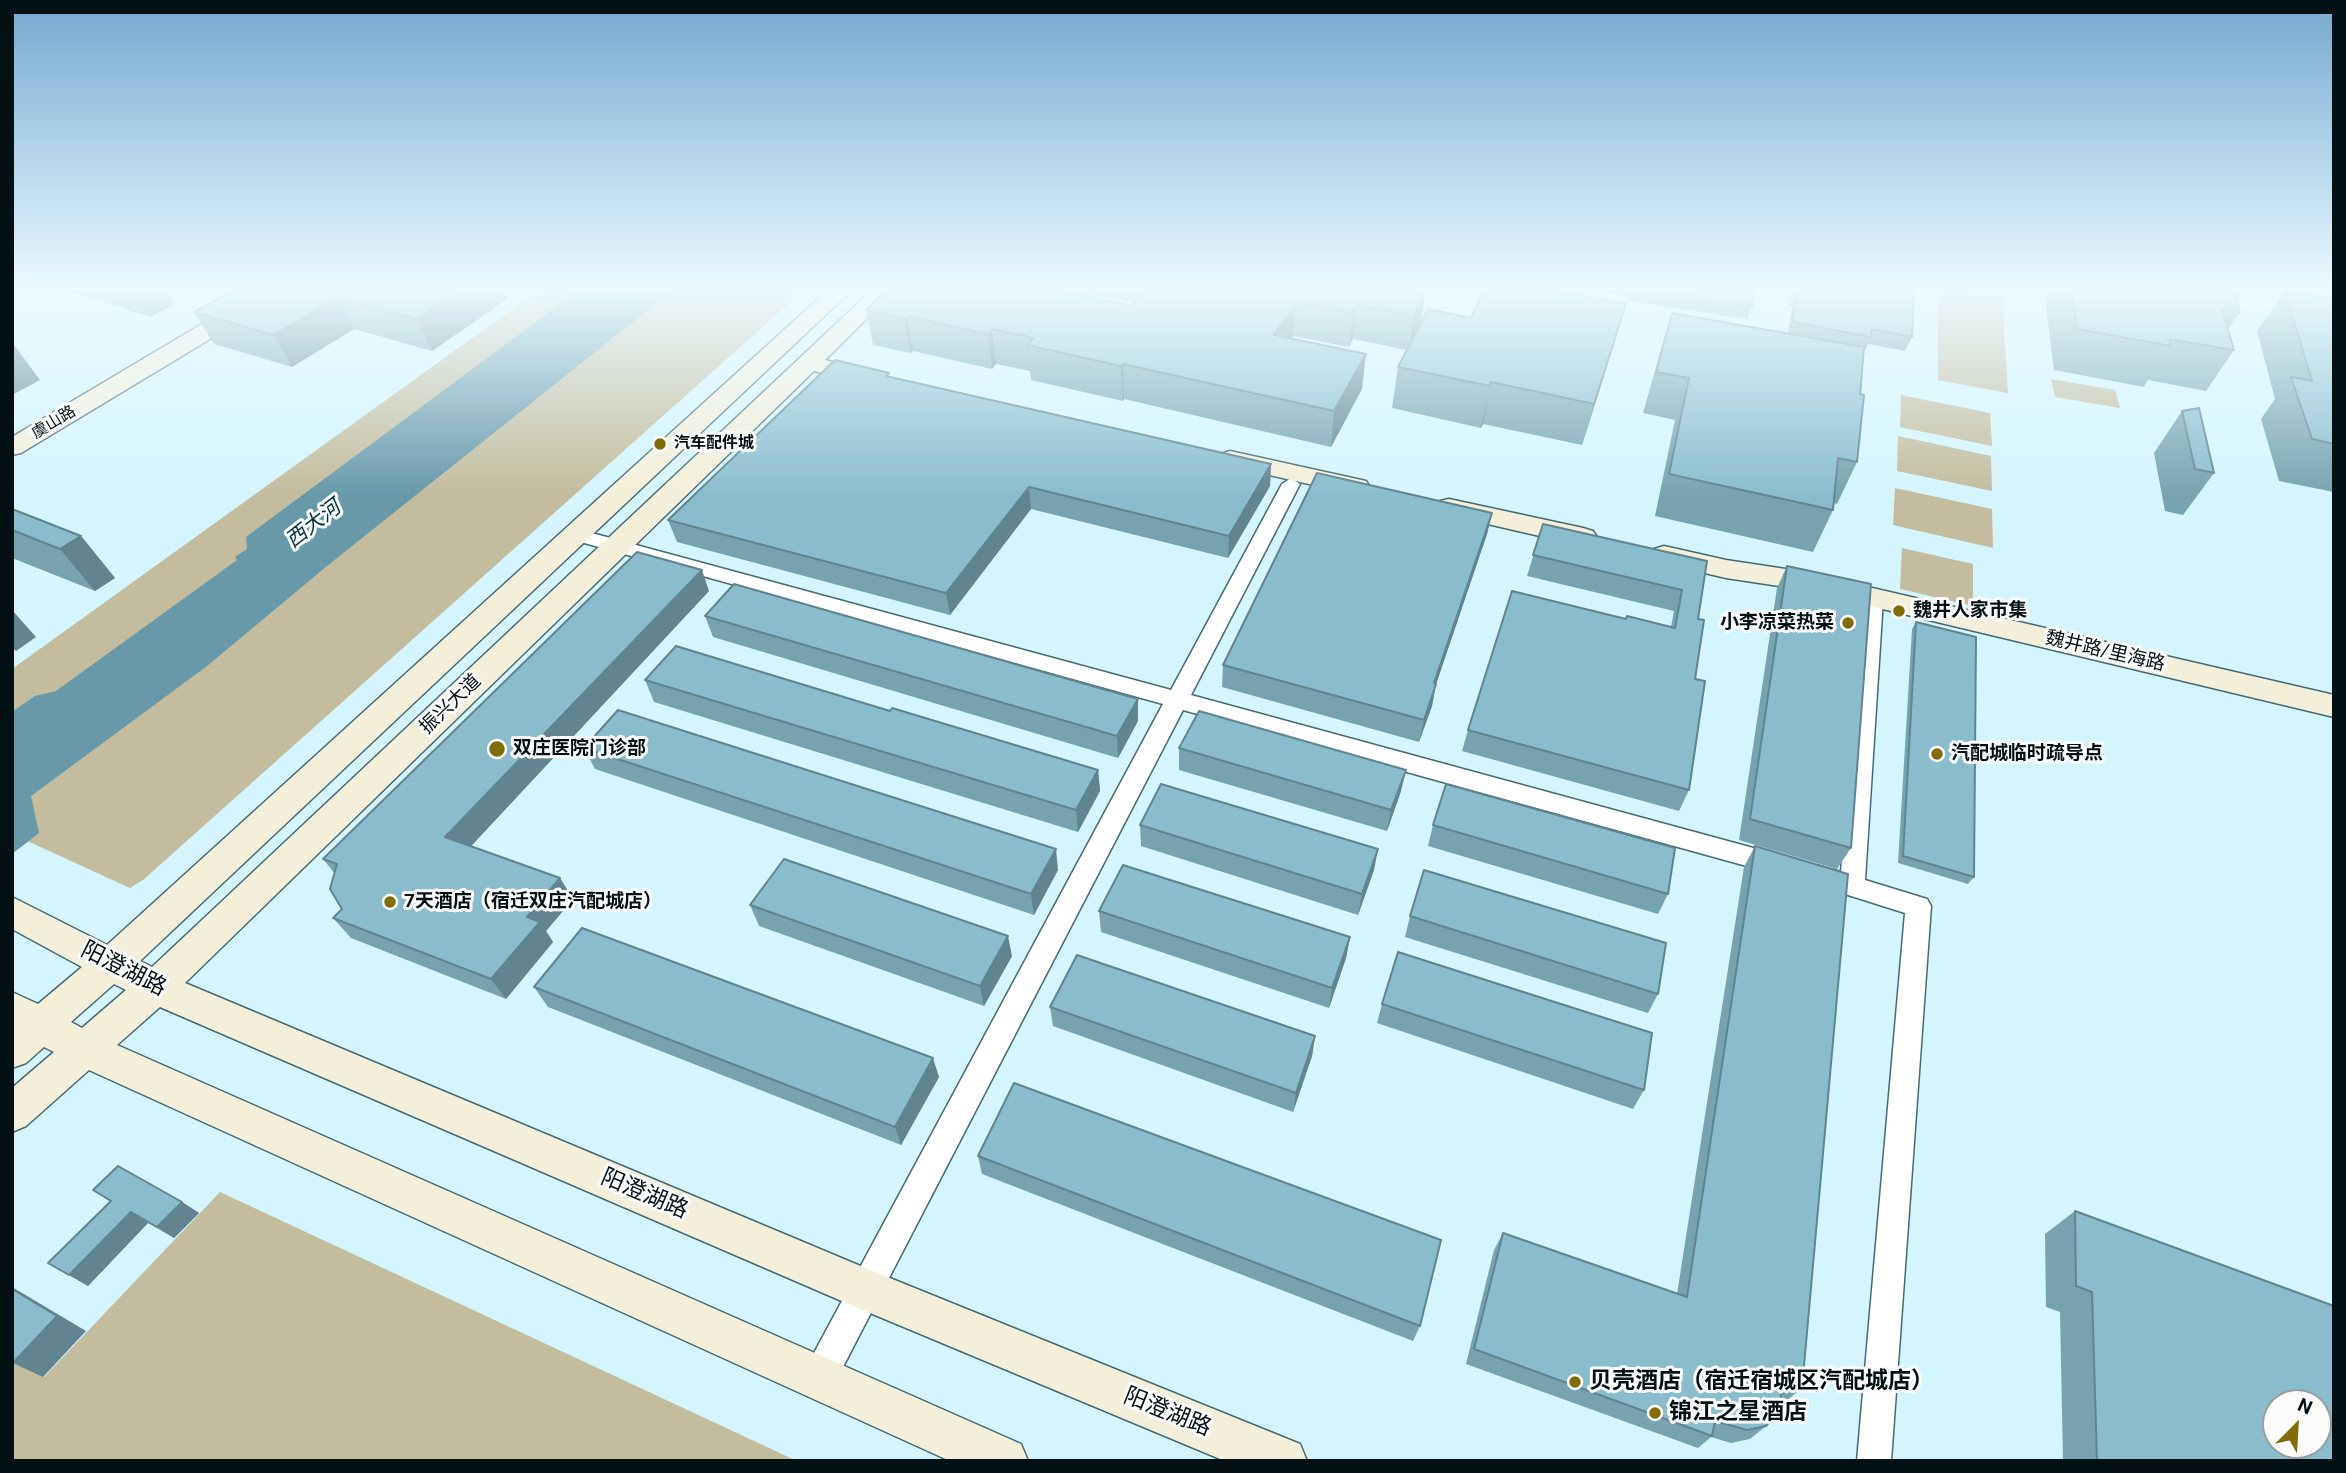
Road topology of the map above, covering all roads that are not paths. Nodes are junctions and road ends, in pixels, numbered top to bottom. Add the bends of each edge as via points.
1 (144, 359) edge
2 (161, 359) edge
3 (767, 359) edge
4 (813, 359) edge
5 (809, 363) junction
6 (890, 383) edge
7 (12, 436) edge
8 (12, 448) edge
9 (1210, 454) edge
10 (1291, 484) dead end
11 (1386, 494) edge
12 (1427, 503) edge
13 (577, 535) junction
14 (1603, 542) edge
15 (617, 546) junction
16 (1644, 551) edge
17 (1873, 598) junction
18 (1178, 699) junction
19 (2334, 706) edge
20 (1852, 886) junction
21 (12, 912) edge
22 (111, 965) junction
23 (155, 988) junction
24 (27, 1018) edge
25 (86, 1050) junction
26 (12, 1051) edge
27 (12, 1114) edge
28 (866, 1290) junction
29 (819, 1378) junction
30 (1004, 1461) edge
31 (1283, 1461) edge
32 (1874, 1461) edge

1 - 7 main road, 虞山路
2 - 8 main road, 虞山路
3 - 13 main road, 振兴大道
4 - 5 main road, 振兴大道
5 - 6 main road
5 - 15 main road, 振兴大道
9 - 11 main road
10 - 18 street
12 - 14 main road
13 - 15 street
13 - 22 main road, 振兴大道
15 - 18 street
15 - 23 main road, 振兴大道
16 - 17 main road, 魏井路/里海路
17 - 19 main road, 魏井路/里海路
17 - 20 street
18 - 20 street
18 - 28 street
20 - 32 street via 1918,906
21 - 22 main road, 阳澄湖路
22 - 23 main road, 阳澄湖路
22 - 24 main road, 振兴大道
23 - 25 main road, 振兴大道
23 - 28 main road, 阳澄湖路
24 - 25 main road
24 - 26 main road, 振兴大道
25 - 27 main road, 振兴大道
25 - 29 main road
28 - 29 street
28 - 31 main road, 阳澄湖路
29 - 30 main road

